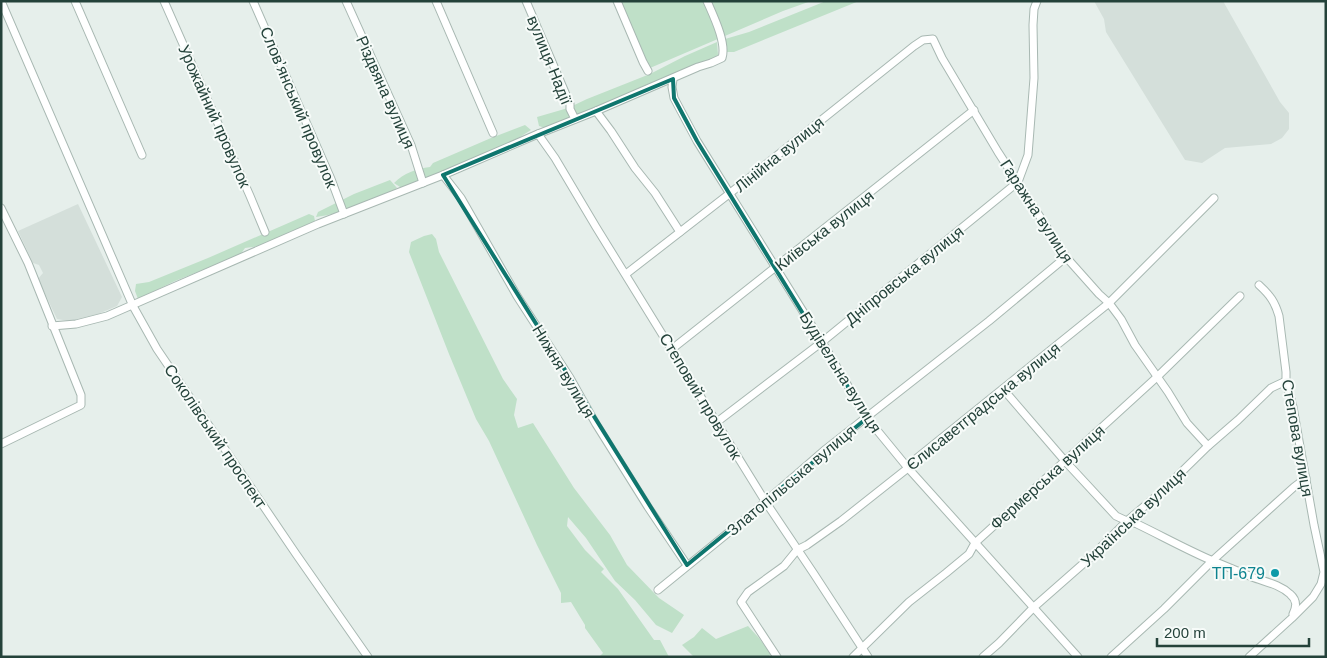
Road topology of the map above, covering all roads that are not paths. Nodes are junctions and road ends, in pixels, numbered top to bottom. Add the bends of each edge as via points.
1 (1, 1) edge
2 (75, 1) edge
3 (164, 1) edge
4 (254, 1) edge
5 (346, 1) edge
6 (436, 1) edge
7 (526, 1) edge
8 (617, 1) edge
9 (707, 1) edge
10 (1037, 1) edge
11 (933, 39) joint
12 (648, 71) dead end
13 (673, 78) junction
14 (974, 110) junction
15 (596, 111) junction
16 (575, 119) junction
17 (492, 133) dead end
18 (538, 134) junction
19 (142, 155) dead end
20 (443, 175) junction
21 (1018, 182) junction
22 (423, 183) junction
23 (729, 194) junction
24 (1214, 198) dead end
25 (1, 208) edge
26 (344, 214) junction
27 (265, 232) dead end
28 (680, 232) junction
29 (1066, 257) junction
30 (776, 268) junction
31 (626, 274) junction
32 (1259, 285) dead end
33 (1240, 296) dead end
34 (1109, 303) junction
35 (133, 306) junction
36 (52, 326) junction
37 (822, 342) junction
38 (672, 349) junction
39 (1157, 377) junction
40 (1286, 381) junction
41 (1003, 388) junction
42 (867, 418) junction
43 (717, 422) junction
44 (1, 444) edge
45 (1208, 446) junction
46 (1065, 461) junction
47 (908, 468) junction
48 (1306, 478) junction
49 (765, 501) junction
50 (1127, 521) junction
51 (975, 543) junction
52 (797, 550) junction
53 (1212, 561) junction
54 (687, 565) junction
55 (1325, 572) edge
56 (658, 590) dead end
57 (1034, 607) junction
58 (1292, 618) junction
59 (862, 648) junction
60 (368, 657) edge
61 (777, 657) edge
62 (853, 657) edge
63 (868, 657) edge
64 (983, 657) edge
65 (1078, 657) edge
66 (1111, 657) edge
67 (1249, 657) edge

1 - 35 street, Соколівський проспект
2 - 19 street
3 - 27 street, Урожайний провулок
4 - 26 street, Словʼянський провулок
5 - 22 street, Різдвяна вулиця via 411,145
6 - 17 street
7 - 16 street, вулиця Надії
8 - 12 street
9 - 13 street via 720,34 722,58
10 - 21 street via 1033,25 1034,78 1028,155
11 - 14 street, Гаражна вулиця
11 - 23 street, Лінійна вулиця via 923,40 899,57
13 - 15 street
13 - 23 street, Будівельна вулиця via 674,98
14 - 21 street, Гаражна вулиця
14 - 30 street, Київська вулиця
15 - 16 street
15 - 28 street
16 - 18 street
18 - 20 street
18 - 31 street, Степовий провулок
20 - 22 street
20 - 54 street, Нижня вулиця via 461,198 517,296
21 - 29 street, Гаражна вулиця
21 - 37 street, Дніпровська вулиця
22 - 26 street
23 - 28 street, Лінійна вулиця
23 - 30 street, Будівельна вулиця
24 - 34 street, Єлисаветградська вулиця
25 - 36 street via 28,263
26 - 35 street
28 - 31 street, Лінійна вулиця
29 - 34 street, Гаражна вулиця
29 - 42 street, Златопільська вулиця
30 - 37 street, Будівельна вулиця
30 - 38 street, Київська вулиця
31 - 38 street, Степовий провулок
32 - 40 street, Степова вулиця via 1277,308
33 - 39 street, Фермерська вулиця
34 - 39 street, Гаражна вулиця
34 - 41 street, Єлисаветградська вулиця
35 - 36 street via 76,324
35 - 60 street, Соколівський проспект via 157,349
36 - 44 street via 81,395 81,405
37 - 42 street, Будівельна вулиця
37 - 43 street, Дніпровська вулиця
38 - 43 street, Степовий провулок
39 - 45 street, Гаражна вулиця via 1187,423
39 - 46 street, Фермерська вулиця
40 - 45 street, Українська вулиця via 1271,388
40 - 48 street, Степова вулиця
41 - 46 street
41 - 47 street, Єлисаветградська вулиця
42 - 47 street, Будівельна вулиця
42 - 49 street, Златопільська вулиця
43 - 49 street, Степовий провулок
45 - 50 street, Українська вулиця
46 - 50 street via 1116,516
46 - 51 street, Фермерська вулиця
47 - 51 street, Будівельна вулиця
47 - 52 street, Єлисаветградська вулиця via 841,521
48 - 53 street
48 - 55 street, Степова вулиця
49 - 52 street, Степовий провулок
49 - 54 street, Златопільська вулиця
50 - 53 street
50 - 57 street, Українська вулиця
51 - 57 street, Будівельна вулиця
51 - 59 street, Фермерська вулиця via 969,554 909,602
52 - 59 street, Степовий провулок
52 - 61 street, Єлисаветградська вулиця via 784,566 748,592 741,602
53 - 58 street via 1285,590 1296,601
53 - 66 street
54 - 56 street, Златопільська вулиця
55 - 58 street, Степова вулиця via 1318,591
57 - 64 street, Українська вулиця
57 - 65 street, Будівельна вулиця
58 - 67 street, Степова вулиця
59 - 62 street, Фермерська вулиця
59 - 63 street, Степовий провулок

